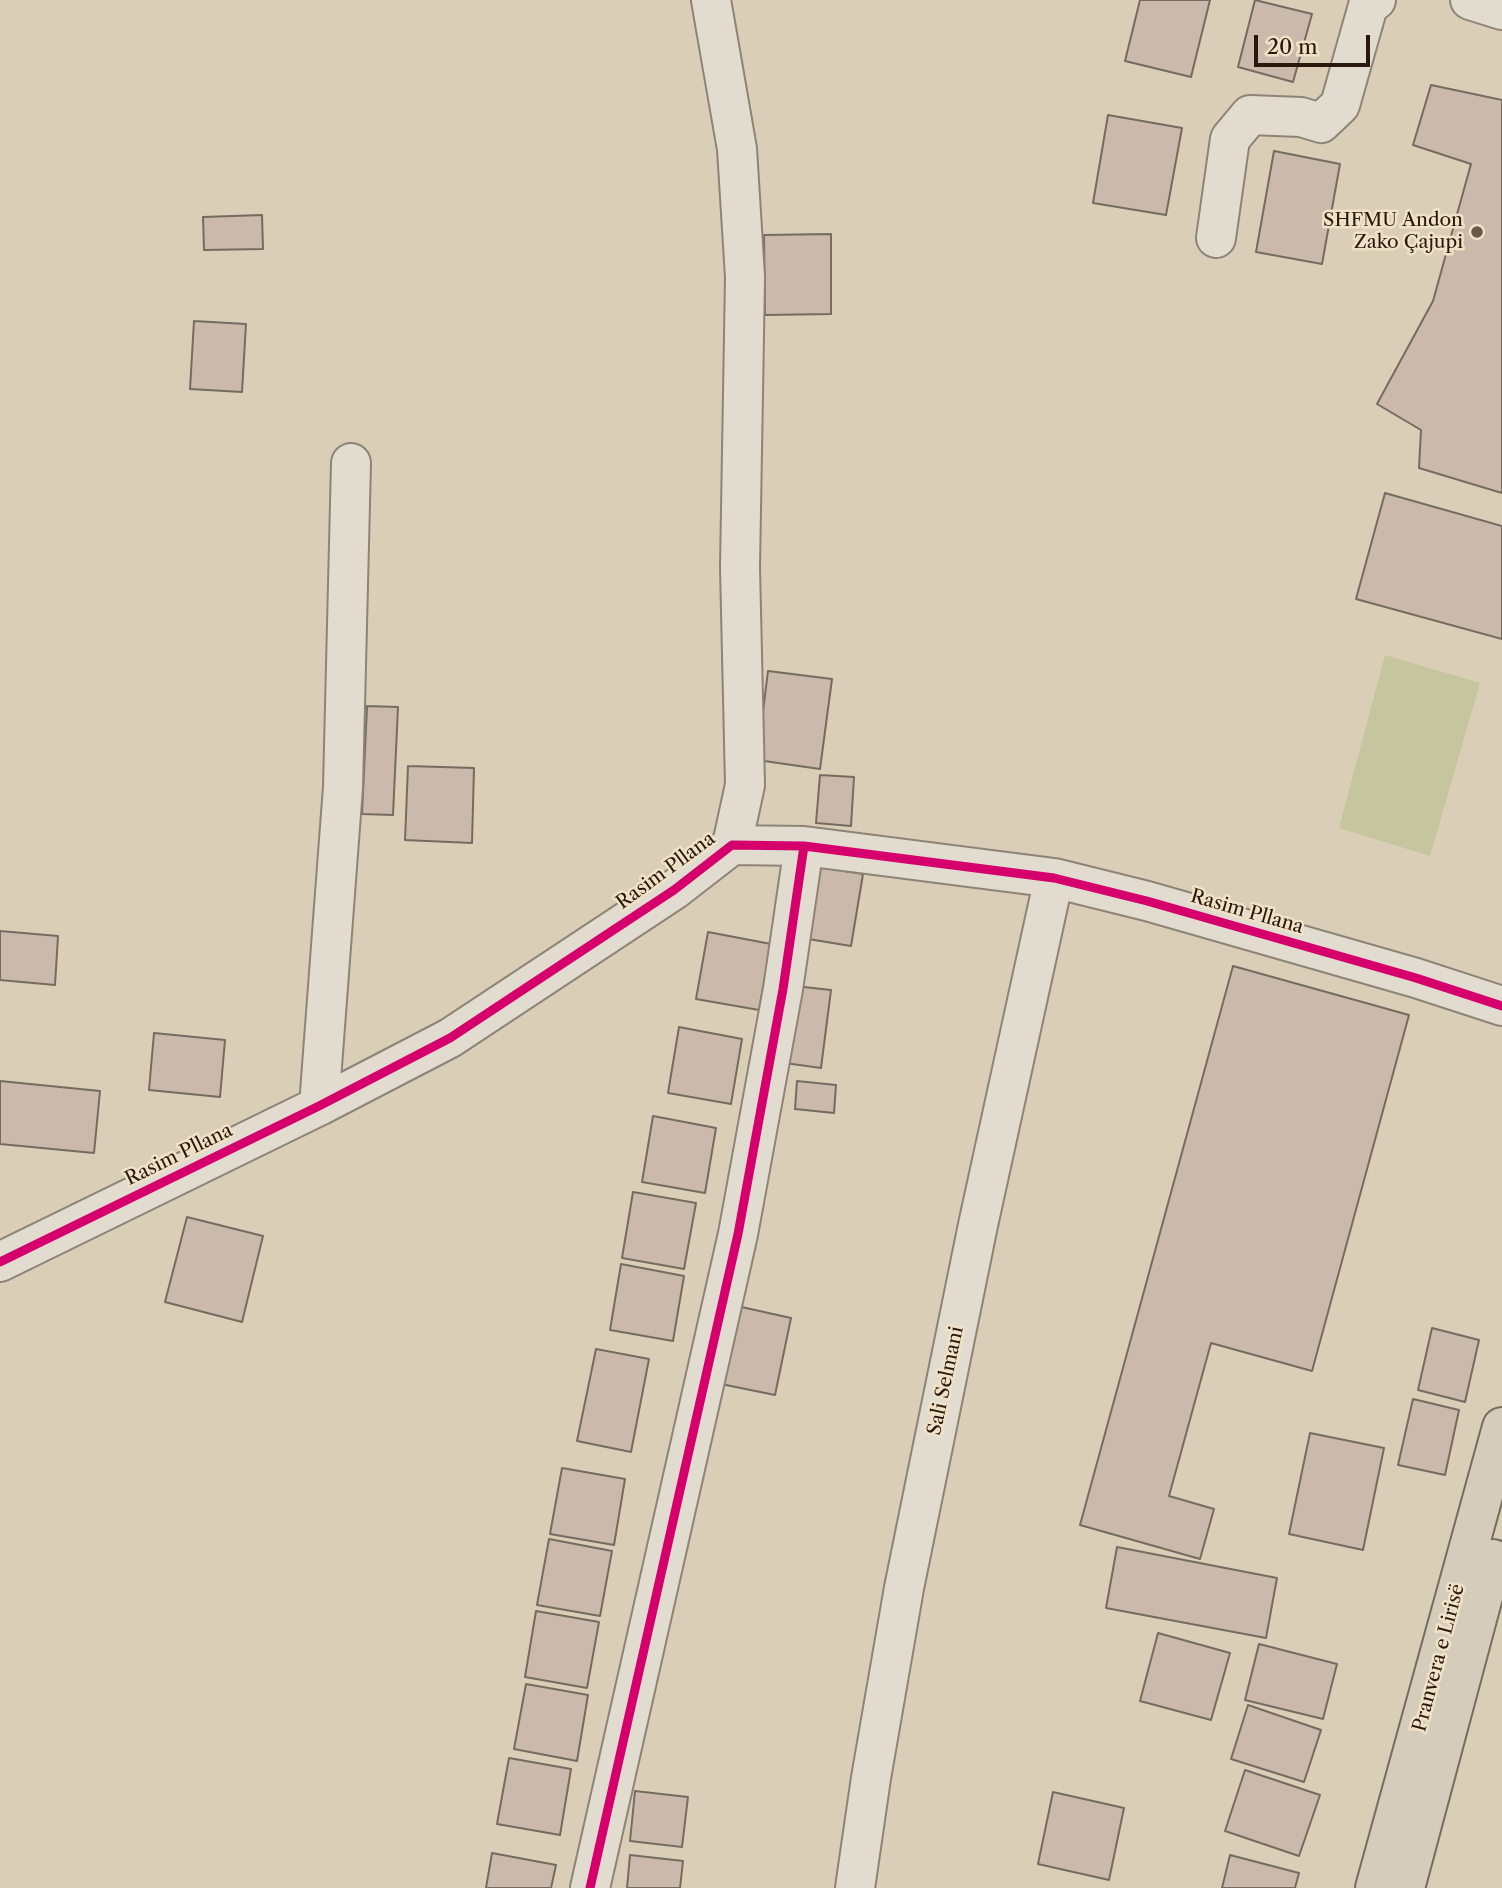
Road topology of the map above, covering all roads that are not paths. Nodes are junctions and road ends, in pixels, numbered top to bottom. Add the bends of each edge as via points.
1 (711, 0) edge
2 (1376, 0) edge
3 (1470, 0) edge
4 (1502, 10) edge
5 (1216, 238) dead end
6 (351, 463) dead end
7 (732, 845) junction
8 (804, 846) junction
9 (1054, 878) junction
10 (1502, 1006) edge
11 (319, 1106) junction
12 (0, 1262) edge
13 (1502, 1427) edge
14 (1502, 1524) edge
15 (590, 1888) edge
16 (855, 1888) edge
17 (1375, 1888) edge
18 (1405, 1888) edge

1 - 7 street via 737,149 745,277 740,567 745,785
2 - 5 street via 1368,6 1340,105 1321,122 1250,115 1230,139
3 - 4 street
6 - 11 street via 343,787
7 - 8 street, Rasim Pllana
7 - 11 street, Rasim Pllana via 674,890 450,1038
8 - 9 street, Rasim Pllana
8 - 15 street via 738,1234
9 - 10 street, Rasim Pllana
9 - 16 street, Sali Selmani via 904,1588
11 - 12 street, Rasim Pllana
13 - 17 main road, Pranvera e Lirisë
14 - 18 main road, Pranvera e Lirisë

